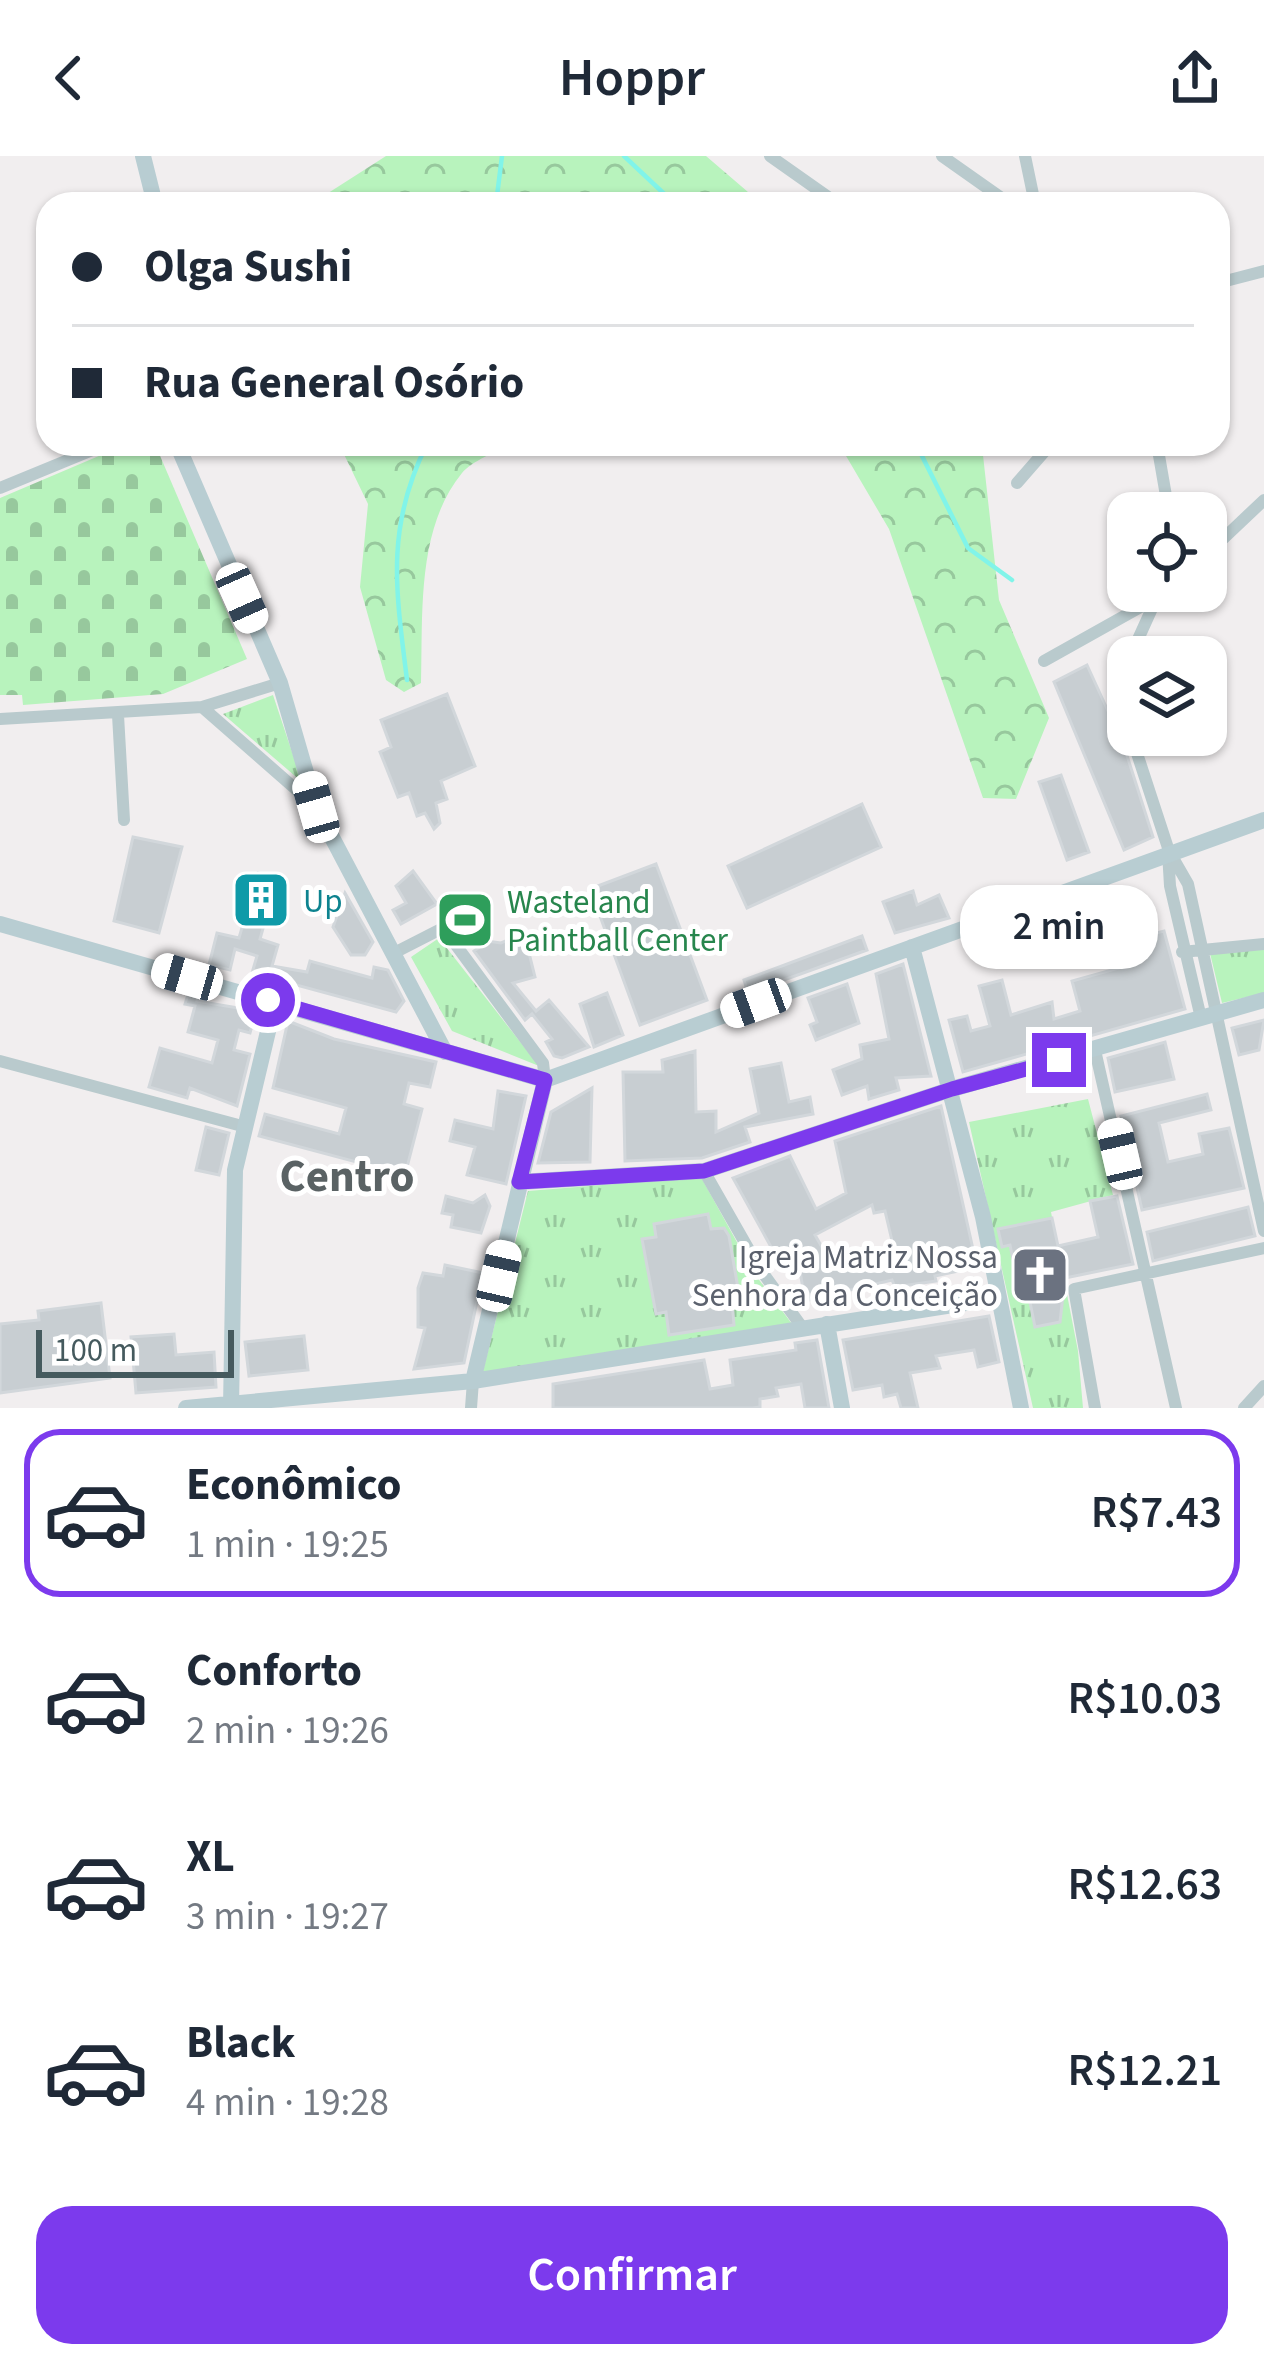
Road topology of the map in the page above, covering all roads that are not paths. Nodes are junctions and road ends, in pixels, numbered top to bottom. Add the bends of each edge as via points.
1 (143, 156) edge
2 (770, 156) edge
3 (942, 156) edge
4 (1025, 156) edge
5 (151, 192) edge
6 (821, 192) edge
7 (993, 192) edge
8 (1032, 192) edge
9 (1264, 271) edge
10 (1230, 280) edge
11 (78, 456) edge
12 (182, 456) edge
13 (1041, 456) edge
14 (1159, 456) edge
15 (1017, 484) dead end
16 (0, 488) edge
17 (1165, 492) edge
18 (1264, 500) edge
19 (1227, 535) edge
20 (1132, 612) edge
21 (1150, 612) edge
22 (1121, 619) junction
23 (1146, 622) junction
24 (1140, 636) edge
25 (1044, 662) dead end
26 (280, 682) junction
27 (202, 707) junction
28 (118, 715) junction
29 (0, 719) edge
30 (1138, 756) edge
31 (316, 807) junction
32 (124, 820) dead end
33 (1264, 820) edge
34 (1168, 851) junction
35 (0, 924) edge
36 (1264, 944) edge
37 (912, 946) junction
38 (1201, 948) junction
39 (1183, 952) junction
40 (394, 953) junction
41 (1264, 1000) edge
42 (275, 1002) junction
43 (1208, 1016) junction
44 (1095, 1050) junction
45 (445, 1052) junction
46 (0, 1061) edge
47 (545, 1080) junction
48 (952, 1089) junction
49 (242, 1126) junction
50 (704, 1171) junction
51 (519, 1182) junction
52 (1264, 1231) edge
53 (1264, 1248) edge
54 (1148, 1273) junction
55 (997, 1298) junction
56 (827, 1324) junction
57 (802, 1328) junction
58 (473, 1381) junction
59 (1264, 1386) edge
60 (231, 1406) edge
61 (1247, 1406) edge
62 (186, 1408) edge
63 (471, 1408) edge
64 (842, 1408) edge
65 (1021, 1408) edge
66 (1095, 1408) edge
67 (1176, 1408) edge

1 - 5 main road
2 - 6 street
3 - 7 street
4 - 8 street
9 - 10 street
11 - 16 street
12 - 26 main road
13 - 15 street
14 - 17 street
18 - 19 street
20 - 22 street
21 - 23 street
22 - 23 street
22 - 25 street
23 - 24 street
26 - 27 street
26 - 31 main road
27 - 28 street
27 - 31 street
28 - 29 street
28 - 32 street
30 - 34 street
31 - 40 main road
33 - 34 main road
34 - 37 main road
34 - 38 street via 1188,884
34 - 39 street
35 - 42 main road
36 - 38 street
37 - 47 main road
37 - 48 main road
38 - 39 street
38 - 43 street
39 - 43 street
40 - 45 main road
40 - 47 street via 439,929 447,933 543,1063
41 - 43 main road
42 - 45 main road
42 - 49 main road
43 - 44 main road
43 - 52 street
44 - 48 main road
44 - 54 street
45 - 47 main road
46 - 49 street
47 - 51 main road
48 - 50 main road
48 - 55 main road
49 - 60 main road via 230,1228
50 - 51 main road
50 - 57 street
51 - 58 main road
53 - 54 street
54 - 66 street via 1074,1289
54 - 67 street
55 - 56 main road
55 - 65 main road
56 - 57 main road
56 - 64 main road
57 - 58 main road
58 - 60 main road
58 - 63 street
59 - 61 street
60 - 62 main road

